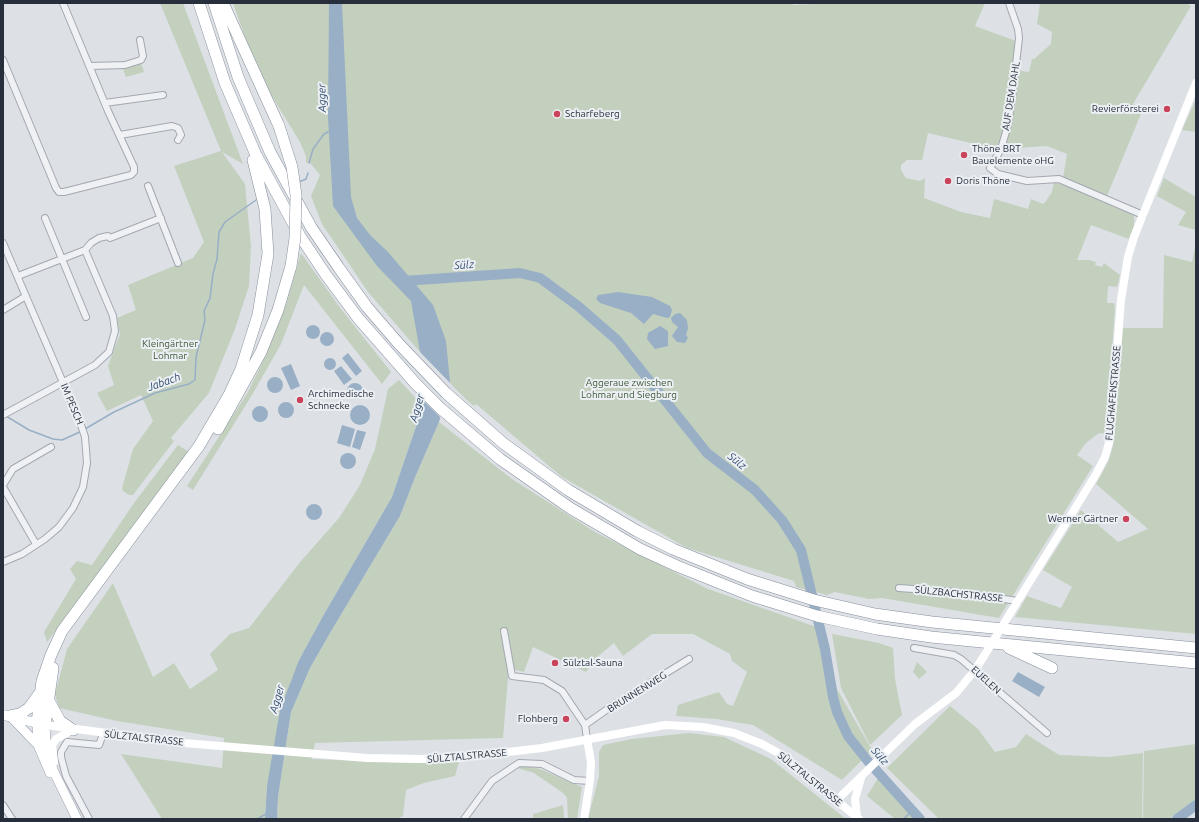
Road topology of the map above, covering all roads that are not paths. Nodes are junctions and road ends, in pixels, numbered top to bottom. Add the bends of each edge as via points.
1 (64, 3) edge
2 (199, 3) edge
3 (214, 3) edge
4 (223, 3) edge
5 (1009, 3) edge
6 (140, 40) dead end
7 (3, 60) edge
8 (90, 66) junction
9 (1196, 83) edge
10 (163, 95) dead end
11 (105, 103) junction
12 (246, 134) junction
13 (120, 135) junction
14 (178, 140) dead end
15 (148, 186) dead end
16 (1143, 215) junction
17 (45, 218) dead end
18 (161, 218) junction
19 (3, 243) edge
20 (85, 250) junction
21 (61, 259) junction
22 (178, 263) dead end
23 (18, 276) junction
24 (26, 296) junction
25 (3, 310) edge
26 (86, 317) dead end
27 (62, 382) junction
28 (3, 415) edge
29 (51, 447) dead end
30 (201, 448) junction
31 (3, 486) edge
32 (36, 544) junction
33 (3, 562) edge
34 (899, 588) dead end
35 (1018, 601) junction
36 (504, 631) dead end
37 (1002, 644) junction
38 (914, 648) dead end
39 (1196, 648) edge
40 (689, 660) dead end
41 (1196, 663) edge
42 (1052, 668) dead end
43 (975, 670) junction
44 (44, 695) junction
45 (7, 715) edge
46 (41, 724) junction
47 (585, 725) junction
48 (73, 730) junction
49 (1047, 733) dead end
50 (103, 734) junction
51 (587, 739) junction
52 (38, 745) junction
53 (863, 774) junction
54 (590, 781) junction
55 (837, 800) junction
56 (3, 805) edge
57 (858, 818) edge
58 (12, 819) edge
59 (76, 819) edge
60 (89, 819) edge
61 (464, 819) edge
62 (584, 819) edge

1 - 8 street
2 - 12 highway via 225,83
3 - 39 highway via 246,96 284,180 311,227 339,268 367,307 422,369 473,418 551,478 637,531 710,565 785,592 843,607 932,622
4 - 30 highway, bridge via 279,126 290,160 296,195 296,238 278,310 261,352 232,406
5 - 16 street, AUF DEM DAHL via 1019,38 1008,124 1001,149 990,168 998,174 1028,181 1059,180
6 - 8 street via 143,56 141,60 125,65
7 - 13 street via 56,188 60,192 131,175 134,167
8 - 11 street
9 - 16 main road, FLUGHAFENSTRASSE
10 - 11 street
11 - 13 street
12 - 30 highway via 265,209 268,254 266,277 258,315 241,369
12 - 37 highway via 300,236 358,318 415,383 469,433 536,486 622,539 714,582 791,608 844,622 930,637
13 - 14 street via 172,126 178,128 181,135
15 - 18 street
16 - 35 main road, FLUGHAFENSTRASSE via 1124,276 1108,449 1095,476
17 - 21 street
18 - 20 street via 110,238 99,238
18 - 22 street
19 - 23 street, IM PESCH
20 - 21 street
20 - 27 street via 113,316 115,332 109,352 94,365
21 - 23 street
21 - 26 street
23 - 24 street, IM PESCH
24 - 25 street
24 - 27 street, IM PESCH
27 - 28 street
27 - 32 street, IM PESCH via 82,426 87,463 83,487 73,508 59,527
29 - 31 street via 13,470
30 - 44 highway via 68,634 54,664
31 - 32 street
32 - 33 street, IM PESCH via 22,554
34 - 35 street, SÜLZBACHSTRASSE via 955,592
35 - 43 main road, FLUGHAFENSTRASSE, bridge
36 - 47 street via 512,676 544,680 562,691
37 - 41 highway
37 - 42 highway
38 - 43 street, EUELEN via 954,655
40 - 47 street, BRUNNENWEG
43 - 49 street, EUELEN
43 - 53 main road, FLUGHAFENSTRASSE via 956,693 915,724
44 - 45 highway via 20,714
44 - 46 highway
44 - 48 highway via 60,721
45 - 46 main road
45 - 52 main road
46 - 48 main road, SÜLZTALSTRASSE
46 - 52 main road
46 - 59 main road via 53,770
47 - 51 street
48 - 50 main road, SÜLZTALSTRASSE
48 - 59 main road via 56,739 52,745 53,759
50 - 51 main road, SÜLZTALSTRASSE via 396,759 457,758 542,748
50 - 60 street via 98,745 67,742 60,757 66,776
51 - 54 main road via 591,762
51 - 55 main road, SÜLZTALSTRASSE via 665,725 718,729 752,740 782,755
52 - 59 main road via 44,763
53 - 55 main road
53 - 57 main road via 855,799
54 - 61 street via 574,780 542,764 519,763 492,781
54 - 62 main road
55 - 57 main road, SÜLZTALSTRASSE
56 - 58 street

